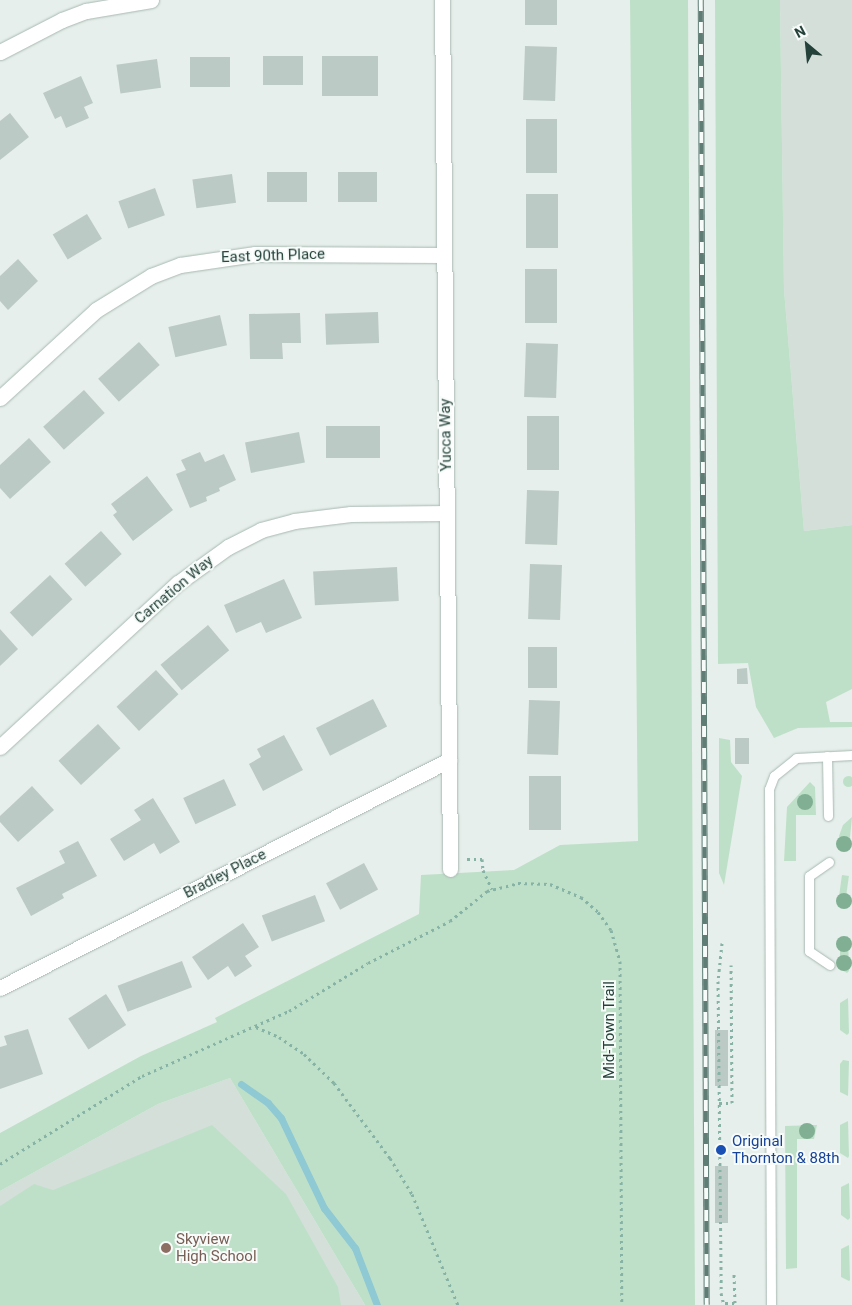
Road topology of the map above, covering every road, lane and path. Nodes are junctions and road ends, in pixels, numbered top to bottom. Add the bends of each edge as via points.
1 (151, 0) edge
2 (442, 0) edge
3 (0, 52) edge
4 (444, 255) junction
5 (0, 398) edge
6 (447, 513) junction
7 (0, 747) edge
8 (827, 756) junction
9 (852, 756) edge
10 (449, 760) junction
11 (828, 816) dead end
12 (477, 859) dead end
13 (828, 862) dead end
14 (450, 869) dead end
15 (492, 889) junction
16 (722, 943) dead end
17 (731, 964) dead end
18 (830, 965) dead end
19 (0, 988) edge
20 (256, 1027) junction
21 (719, 1103) junction
22 (0, 1164) edge
23 (734, 1270) dead end
24 (724, 1304) edge
25 (458, 1305) edge
26 (622, 1305) edge
27 (771, 1305) edge

1 - 3 street via 86,11
2 - 4 street, Yucca Way
4 - 5 street, East 90th Place via 255,254 180,265 151,276 96,310
4 - 6 street, Yucca Way
6 - 7 street, Carnation Way via 351,514 294,521 261,530 228,546 178,583
6 - 10 street, Yucca Way
8 - 9 lane
8 - 11 lane
8 - 27 lane via 796,758 774,776 769,789
10 - 14 street, Yucca Way
10 - 19 street, Bradley Place
12 - 15 path via 482,859 483,870
13 - 18 lane via 809,876 809,951
15 - 20 path via 450,921
15 - 26 path, Mid-Town Trail via 518,883 540,883 572,892 598,912 615,942 620,970
16 - 21 path via 718,981
17 - 21 path via 732,1103
20 - 22 path via 142,1076
20 - 25 path via 279,1037 304,1054 334,1083 390,1158 412,1194
21 - 24 path via 721,1293
23 - 24 path via 734,1303

